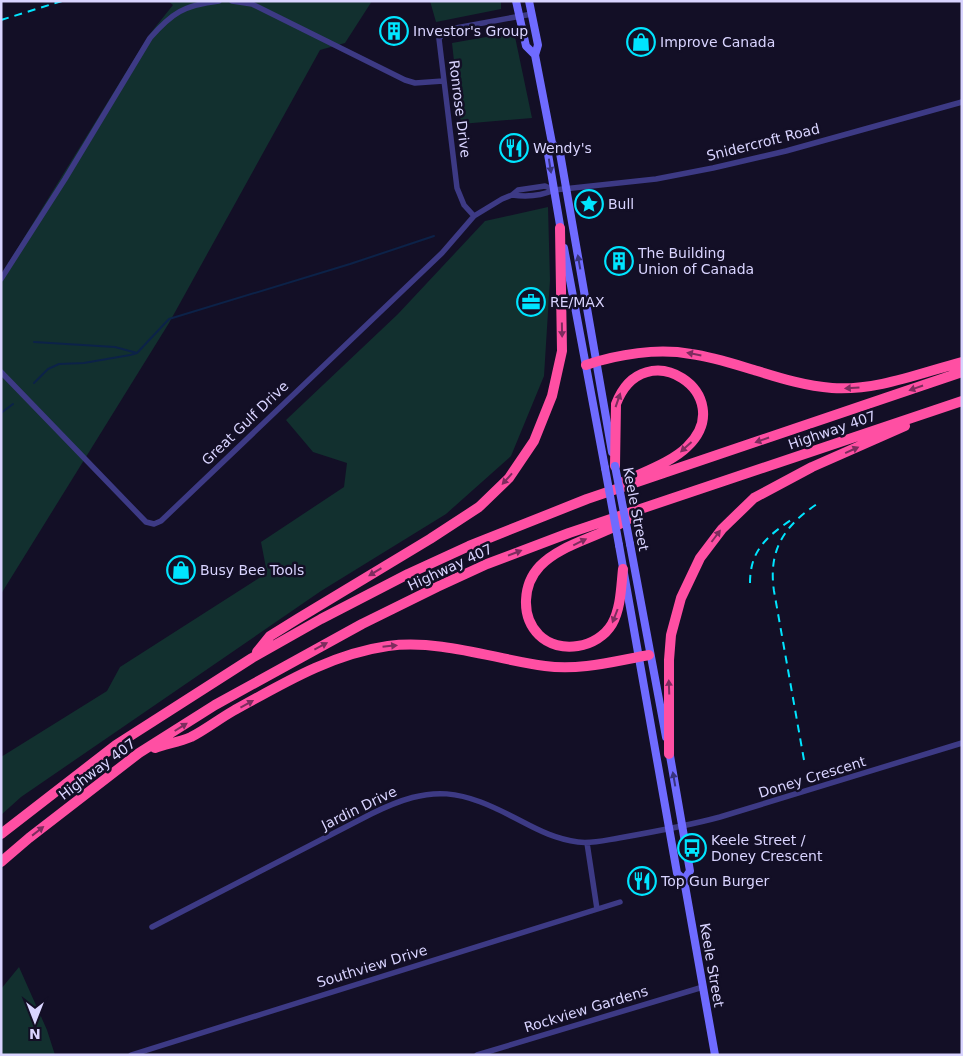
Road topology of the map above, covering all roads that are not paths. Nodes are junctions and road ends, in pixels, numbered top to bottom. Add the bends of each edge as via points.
1 (219, 1) edge
2 (232, 1) edge
3 (516, 1) edge
4 (529, 1) edge
5 (532, 14) junction
6 (520, 16) junction
7 (536, 55) junction
8 (443, 81) junction
9 (962, 102) edge
10 (552, 143) junction
11 (566, 189) junction
12 (554, 190) junction
13 (474, 216) junction
14 (560, 228) junction
15 (1, 280) edge
16 (962, 362) edge
17 (591, 364) junction
18 (1, 372) edge
19 (962, 372) edge
20 (962, 401) edge
21 (610, 467) junction
22 (587, 499) junction
23 (668, 499) junction
24 (624, 569) junction
25 (644, 656) junction
26 (252, 658) junction
27 (962, 743) edge
28 (139, 753) junction
29 (669, 754) junction
30 (682, 827) junction
31 (669, 828) junction
32 (1, 834) edge
33 (587, 843) junction
34 (1, 862) edge
35 (684, 880) junction
36 (620, 902) dead end
37 (598, 909) junction
38 (152, 928) dead end
39 (703, 987) junction
40 (131, 1055) edge
41 (477, 1055) edge
42 (715, 1055) edge

1 - 15 street via 179,10 150,38
2 - 8 street via 252,4 406,80 415,83
3 - 6 main road, Keele Street
4 - 5 main road, Keele Street
5 - 6 street, Ronrose Drive
5 - 7 main road, Keele Street via 538,45
6 - 7 main road, Keele Street via 526,46
6 - 8 street, Ronrose Drive via 445,30 439,39
7 - 10 main road, Keele Street
8 - 13 street, Ronrose Drive via 457,188 464,205
9 - 11 street, Snidercroft Road via 726,165
10 - 11 main road, Keele Street via 560,153
10 -> 12 main road, Keele Street via 548,154
11 - 12 street, Snidercroft Road
17 -> 11 main road, Keele Street
12 - 13 street, Great Gulf Drive via 546,194 512,195
12 - 14 main road, Keele Street
13 - 18 street, Great Gulf Drive via 432,262 161,521 154,524 146,522
14 - 17 main road, Keele Street
14 -> 26 highway via 562,351 552,396 534,441 509,478 479,507 270,636
16 -> 17 highway via 874,386 834,388 796,382 692,354 657,352 603,359
17 - 21 main road, Keele Street
19 -> 22 highway, Highway 407
20 - 23 highway, Highway 407
29 -> 20 highway via 671,636 681,598 700,558 722,529 754,498 812,467
21 -> 22 highway via 616,404 628,382 647,371 664,370 679,376 694,388 700,397 703,423 696,438 676,456
21 - 24 main road, Keele Street, bridge
21 - 25 main road, Keele Street, bridge via 630,544
22 - 26 highway, Highway 407 via 416,570
24 -> 23 highway via 617,612 602,637 586,645 569,647 551,643 538,634 529,618 525,600 528,585 542,564
28 -> 23 highway, Highway 407 via 292,661 437,586 522,550
24 - 25 main road, Keele Street
28 -> 25 highway via 190,737 288,681 358,651 390,645 421,645 562,668 581,668
25 - 29 main road, Keele Street
25 - 31 main road, Keele Street
26 - 32 highway, Highway 407 via 116,745
27 - 30 street, Doney Crescent
34 -> 28 highway, Highway 407
30 -> 29 main road, Keele Street
30 - 31 street, Doney Crescent
30 - 35 main road, Keele Street via 690,870
31 - 33 street, Jardin Drive
31 - 35 main road, Keele Street via 677,873
33 - 37 street
33 - 38 street, Jardin Drive via 545,834 470,798 438,793 414,796 374,813
35 - 39 main road, Keele Street
36 - 37 street, Southview Drive
37 - 40 street, Southview Drive
39 - 41 street, Rockview Gardens
39 - 42 main road, Keele Street

